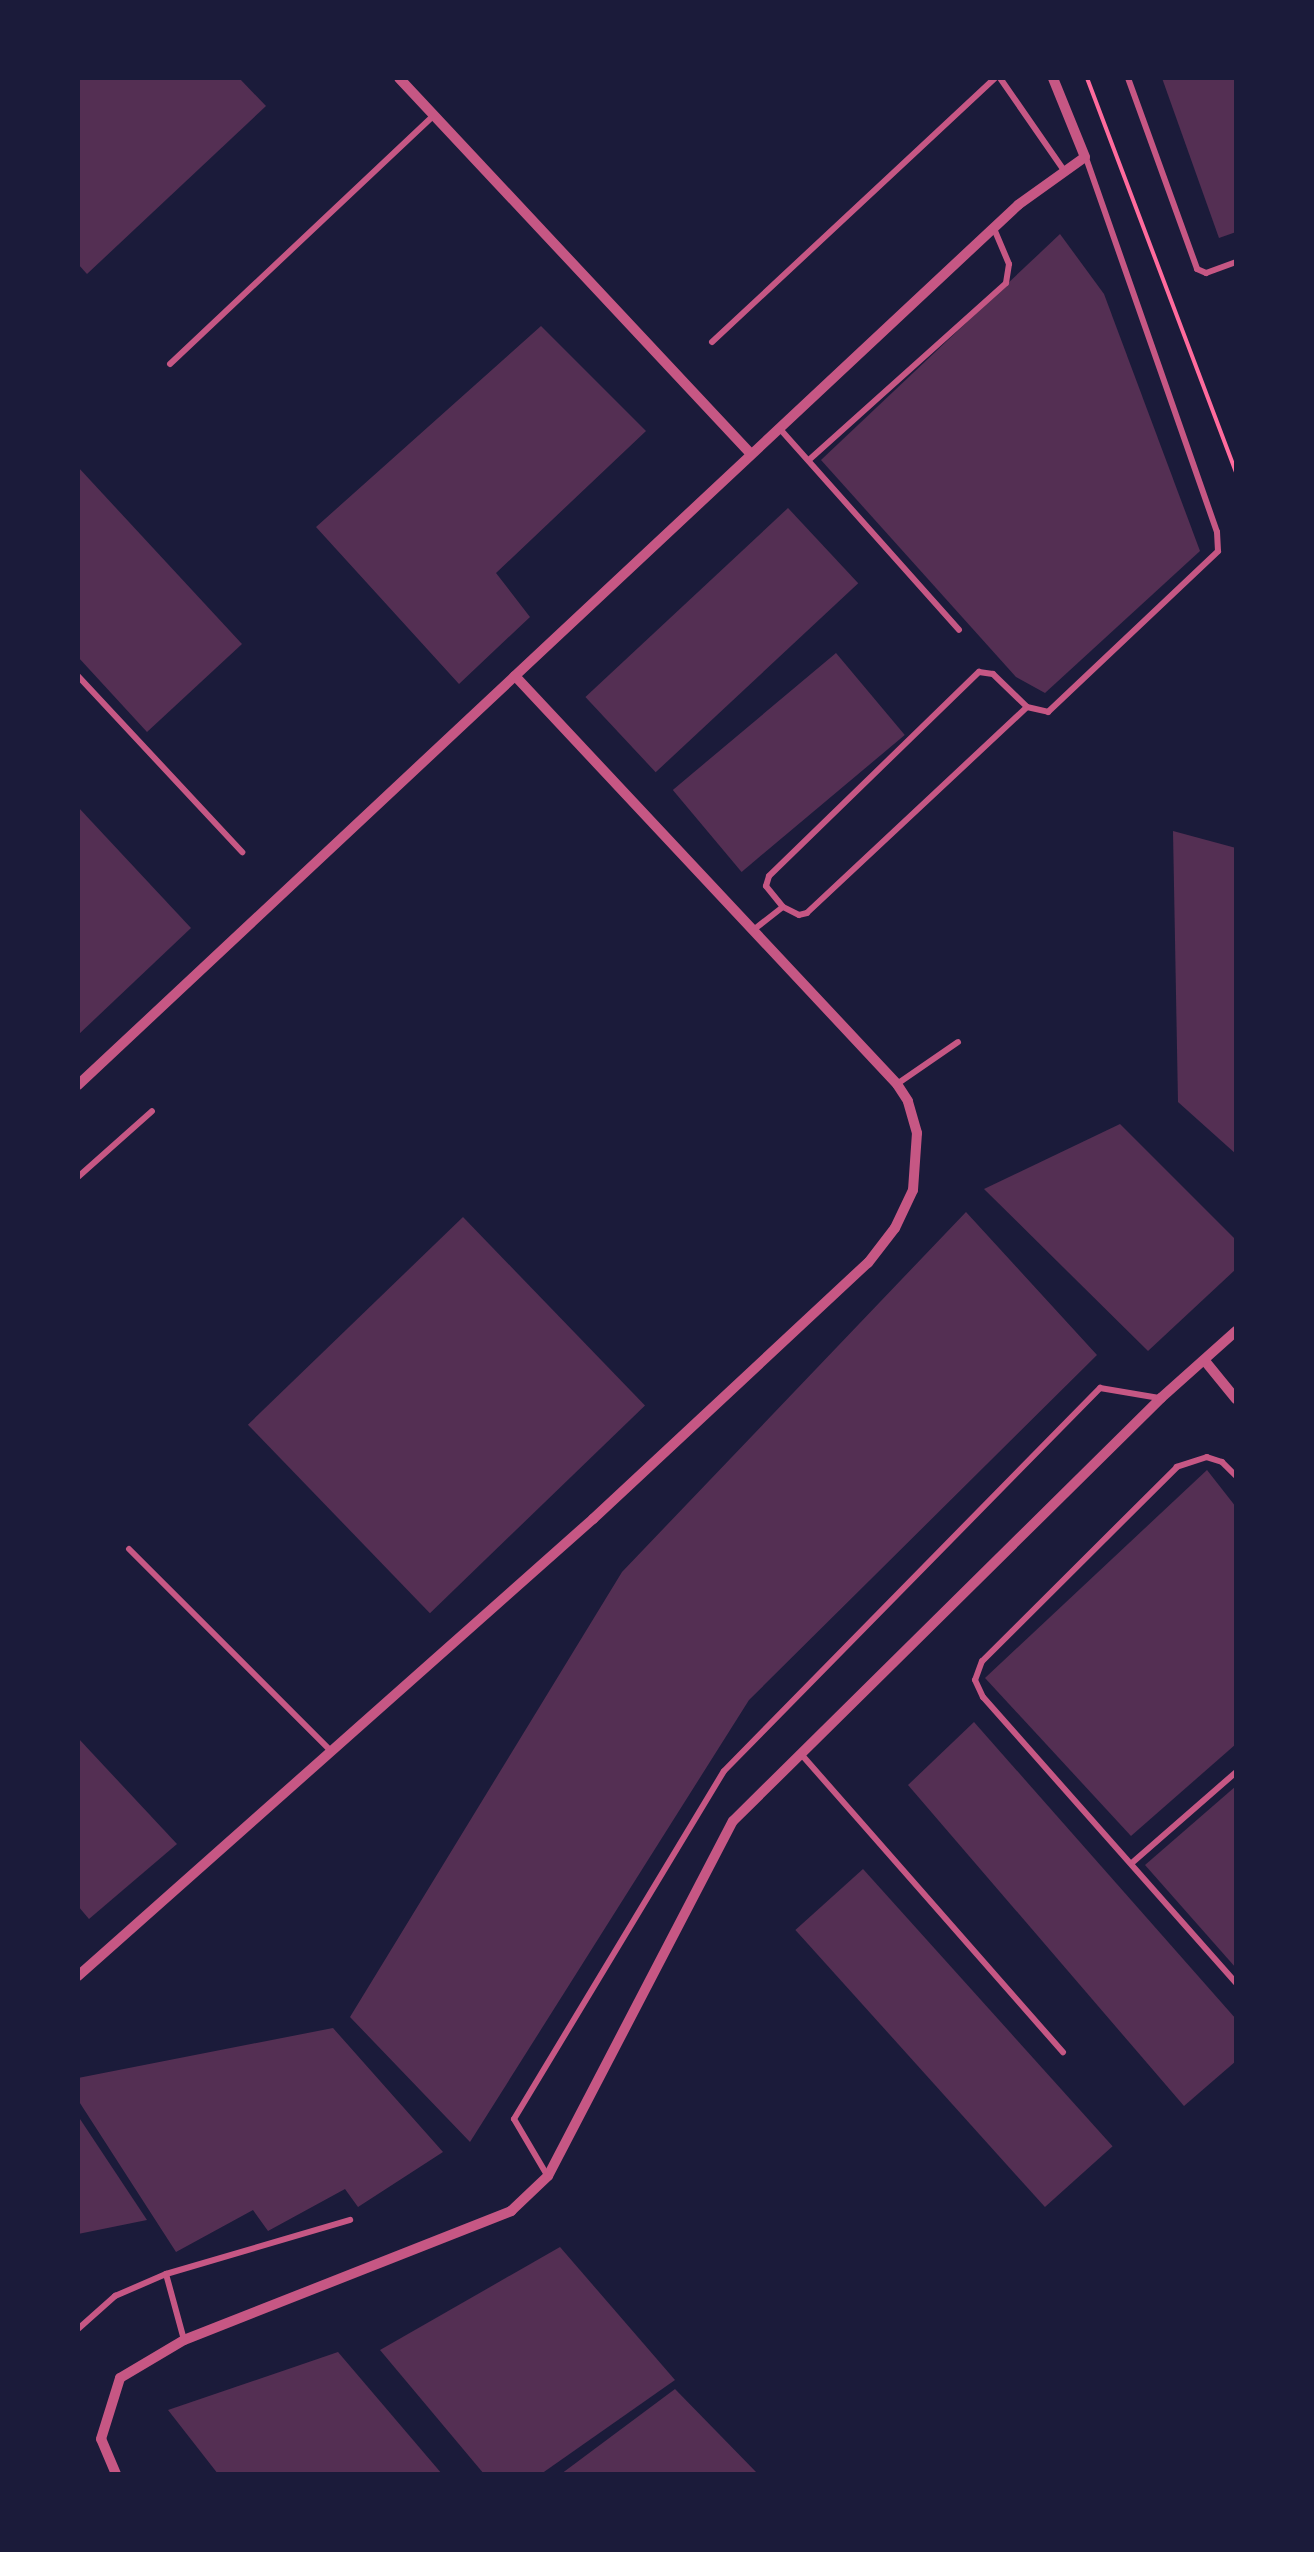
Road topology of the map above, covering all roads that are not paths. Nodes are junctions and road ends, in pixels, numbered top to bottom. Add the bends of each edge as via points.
1 (402, 78) edge
2 (998, 78) edge
3 (1053, 78) edge
4 (1128, 78) edge
5 (434, 114) junction
6 (1085, 156) junction
7 (1064, 168) junction
8 (994, 227) junction
9 (1236, 262) edge
10 (712, 342) dead end
11 (170, 364) dead end
12 (780, 428) junction
13 (751, 454) junction
14 (810, 459) junction
15 (959, 630) dead end
16 (78, 676) edge
17 (515, 676) junction
18 (1027, 707) junction
19 (242, 852) dead end
20 (782, 907) junction
21 (751, 932) junction
22 (958, 1042) dead end
23 (896, 1084) junction
24 (78, 1086) edge
25 (152, 1111) dead end
26 (78, 1177) edge
27 (1236, 1331) edge
28 (1205, 1361) junction
29 (1161, 1398) junction
30 (1236, 1399) edge
31 (1236, 1476) edge
32 (129, 1549) dead end
33 (330, 1750) junction
34 (800, 1754) junction
35 (1236, 1772) edge
36 (1134, 1862) junction
37 (78, 1976) edge
38 (1236, 1982) edge
39 (1063, 2052) dead end
40 (548, 2176) junction
41 (350, 2220) dead end
42 (166, 2274) junction
43 (78, 2329) edge
44 (184, 2340) junction
45 (116, 2474) edge

1 - 5 street
2 - 7 lane
2 - 10 lane
3 - 6 street
4 - 9 lane via 1197,269 1206,273
5 - 11 lane
5 - 13 street
6 - 7 street
6 - 18 lane via 1219,542 1218,551 1048,712
7 - 8 street
8 - 12 street
8 - 14 lane via 1008,264 1006,283
12 - 13 street
12 - 14 lane
13 - 17 street
14 - 15 lane
16 - 19 lane
17 - 21 street
17 - 24 street
18 - 20 lane via 807,913
18 - 20 lane via 993,674 980,672 769,876 766,886
20 - 21 lane
21 - 23 street
22 - 23 lane
23 - 33 street via 915,1120 918,1161 904,1214 878,1252 594,1519
25 - 26 lane
27 - 28 street
28 - 29 street
28 - 30 street
29 - 34 street
29 - 40 lane via 1100,1388 724,1771 514,2118
31 - 36 lane via 1206,1457 1177,1467 976,1670 983,1697
32 - 33 lane
33 - 37 street
34 - 39 lane
34 - 40 street via 733,1821
35 - 36 lane
36 - 38 lane
40 - 44 street via 511,2211
41 - 42 lane
42 - 43 lane via 115,2296
42 - 44 lane
44 - 45 street via 120,2378 102,2439

